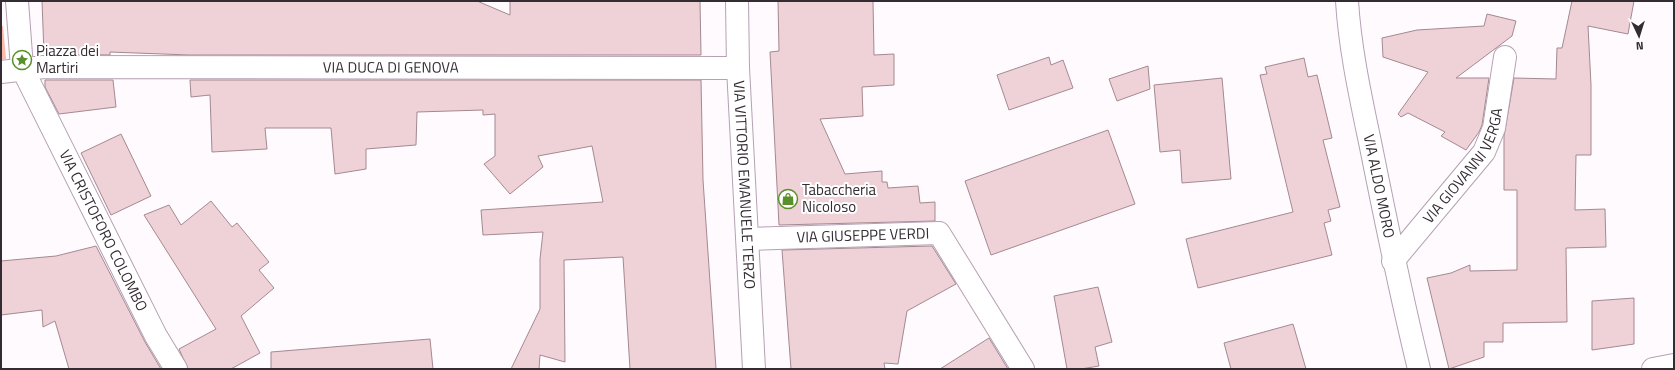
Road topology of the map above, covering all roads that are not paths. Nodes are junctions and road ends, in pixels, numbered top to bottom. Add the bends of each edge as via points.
1 (17, 1) edge
2 (737, 1) edge
3 (1347, 1) edge
4 (1505, 57) dead end
5 (738, 68) junction
6 (11, 70) edge
7 (748, 239) junction
8 (1394, 261) junction
9 (1674, 365) edge
10 (176, 369) edge
11 (754, 369) edge
12 (1023, 369) edge
13 (1419, 369) edge
14 (1653, 369) edge

1 - 6 street
2 - 5 street, VIA VITTORIO EMANUELE TERZO
3 - 8 street, VIA ALDO MORO via 1354,62
4 - 8 street, VIA GIOVANNI VERGA via 1494,128 1484,152
5 - 6 street, VIA DUCA DI GENOVA via 44,67
5 - 7 street, VIA VITTORIO EMANUELE TERZO
6 - 10 street, VIA CRISTOFORO COLOMBO via 33,92 156,336
7 - 11 street, VIA VITTORIO EMANUELE TERZO
7 - 12 street, VIA GIUSEPPE VERDI via 939,233
8 - 13 street, VIA ALDO MORO
9 - 14 street

